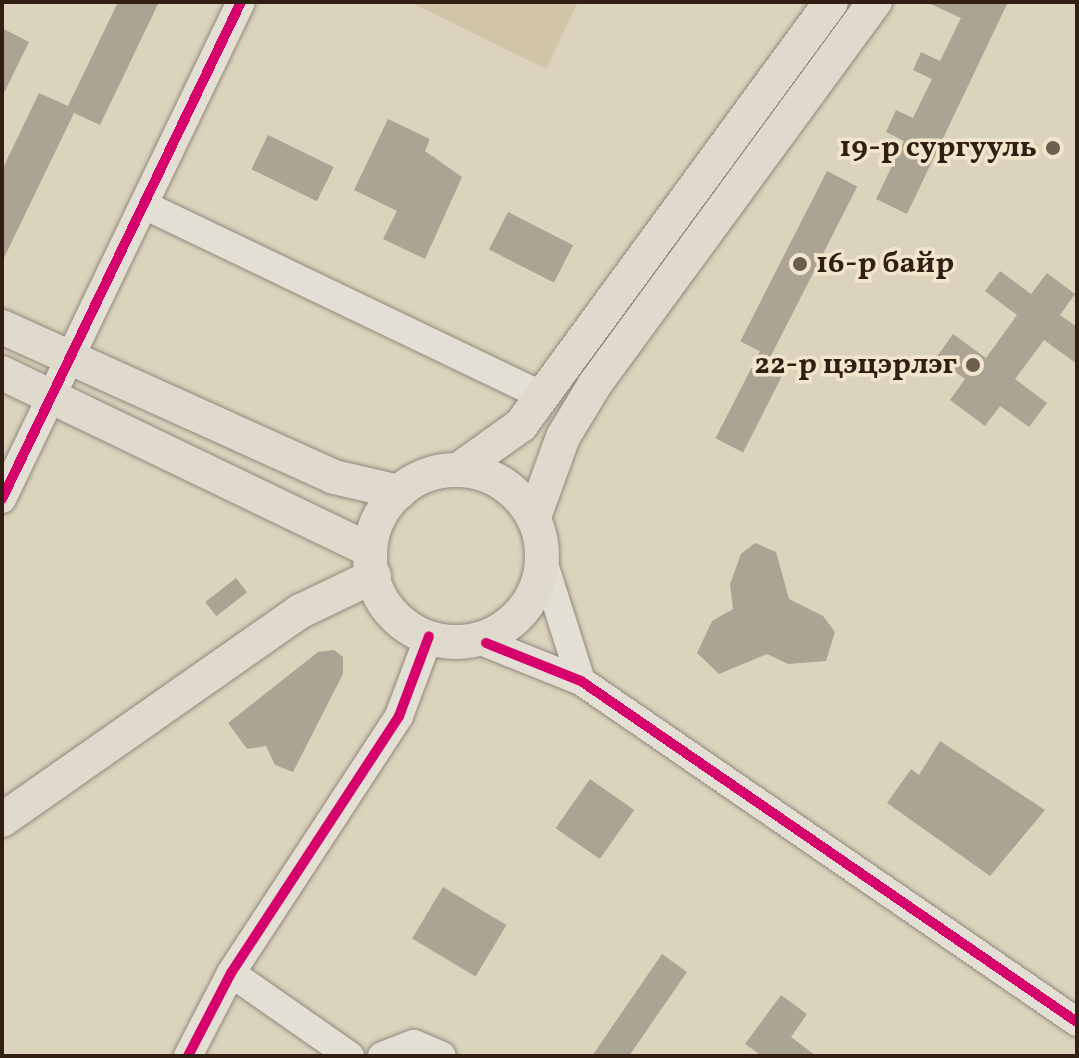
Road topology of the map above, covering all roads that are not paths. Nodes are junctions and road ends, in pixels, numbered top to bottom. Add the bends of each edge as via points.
1 (241, 2) edge
2 (831, 2) edge
3 (875, 2) edge
4 (144, 205) junction
5 (2, 327) edge
6 (70, 357) junction
7 (2, 373) edge
8 (541, 395) junction
9 (50, 396) junction
10 (461, 468) junction
11 (399, 492) junction
12 (2, 499) edge
13 (534, 517) junction
14 (543, 561) junction
15 (371, 563) junction
16 (429, 636) junction
17 (486, 643) junction
18 (581, 681) junction
19 (2, 820) edge
20 (231, 973) junction
21 (1077, 1022) edge
22 (188, 1056) edge
23 (350, 1056) edge
24 (382, 1056) edge
25 (442, 1056) edge

1 - 4 street
2 - 8 main road
3 - 13 main road via 595,384 563,437
4 - 6 street
4 - 8 street
5 - 6 main road
6 - 9 street
6 - 11 main road via 334,477
7 - 9 main road
8 - 10 main road via 521,425
9 - 12 street
9 - 15 main road
10 - 11 main road via 417,477
10 - 13 main road via 504,482
11 - 15 main road via 383,507
13 - 14 main road
14 - 17 main road via 528,604
14 - 18 street
15 - 16 main road via 377,594 407,628
15 - 19 main road
16 - 17 main road
16 - 20 street via 399,716
17 - 18 street
18 - 21 street
20 - 22 street
20 - 23 street
24 - 25 street via 414,1044

